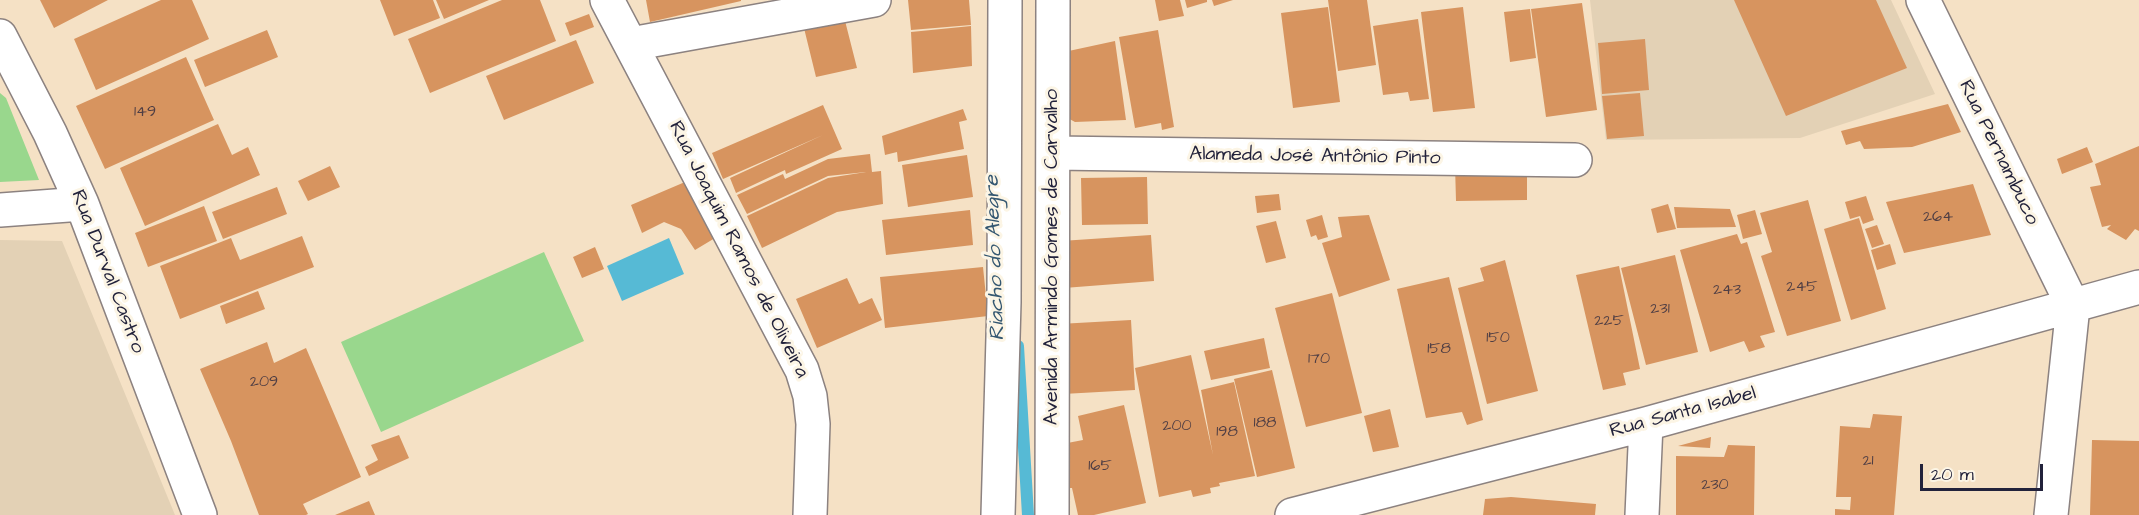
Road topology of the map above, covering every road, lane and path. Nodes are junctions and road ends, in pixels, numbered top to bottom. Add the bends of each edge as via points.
1 (607, 0) edge
2 (874, 0) edge
3 (1005, 0) edge
4 (1053, 0) edge
5 (1923, 0) edge
6 (0, 36) edge
7 (631, 44) junction
8 (1054, 153) junction
9 (1575, 160) dead end
10 (82, 204) junction
11 (0, 210) edge
12 (2139, 287) edge
13 (2073, 306) junction
14 (1646, 424) junction
15 (200, 515) edge
16 (810, 515) edge
17 (998, 515) edge
18 (1053, 515) edge
19 (1292, 515) edge
20 (1642, 515) edge
21 (2051, 515) edge

1 - 7 street, Rua Joaquim Ramos de Oliveira
2 - 7 street
3 - 17 street via 1004,302
4 - 8 street, Avenida Armindo Gomes de Carvalho
5 - 13 street, Rua Pernambuco
6 - 10 street, Rua Durval Castro
7 - 16 street, Rua Joaquim Ramos de Oliveira via 802,370 813,424
8 - 9 street, Alameda José Antônio Pinto
8 - 18 street, Avenida Armindo Gomes de Carvalho
10 - 11 street
10 - 15 street, Rua Durval Castro
12 - 13 street, Rua Santa Isabel
13 - 14 street, Rua Santa Isabel
13 - 21 street
14 - 19 street, Rua Santa Isabel
14 - 20 street

